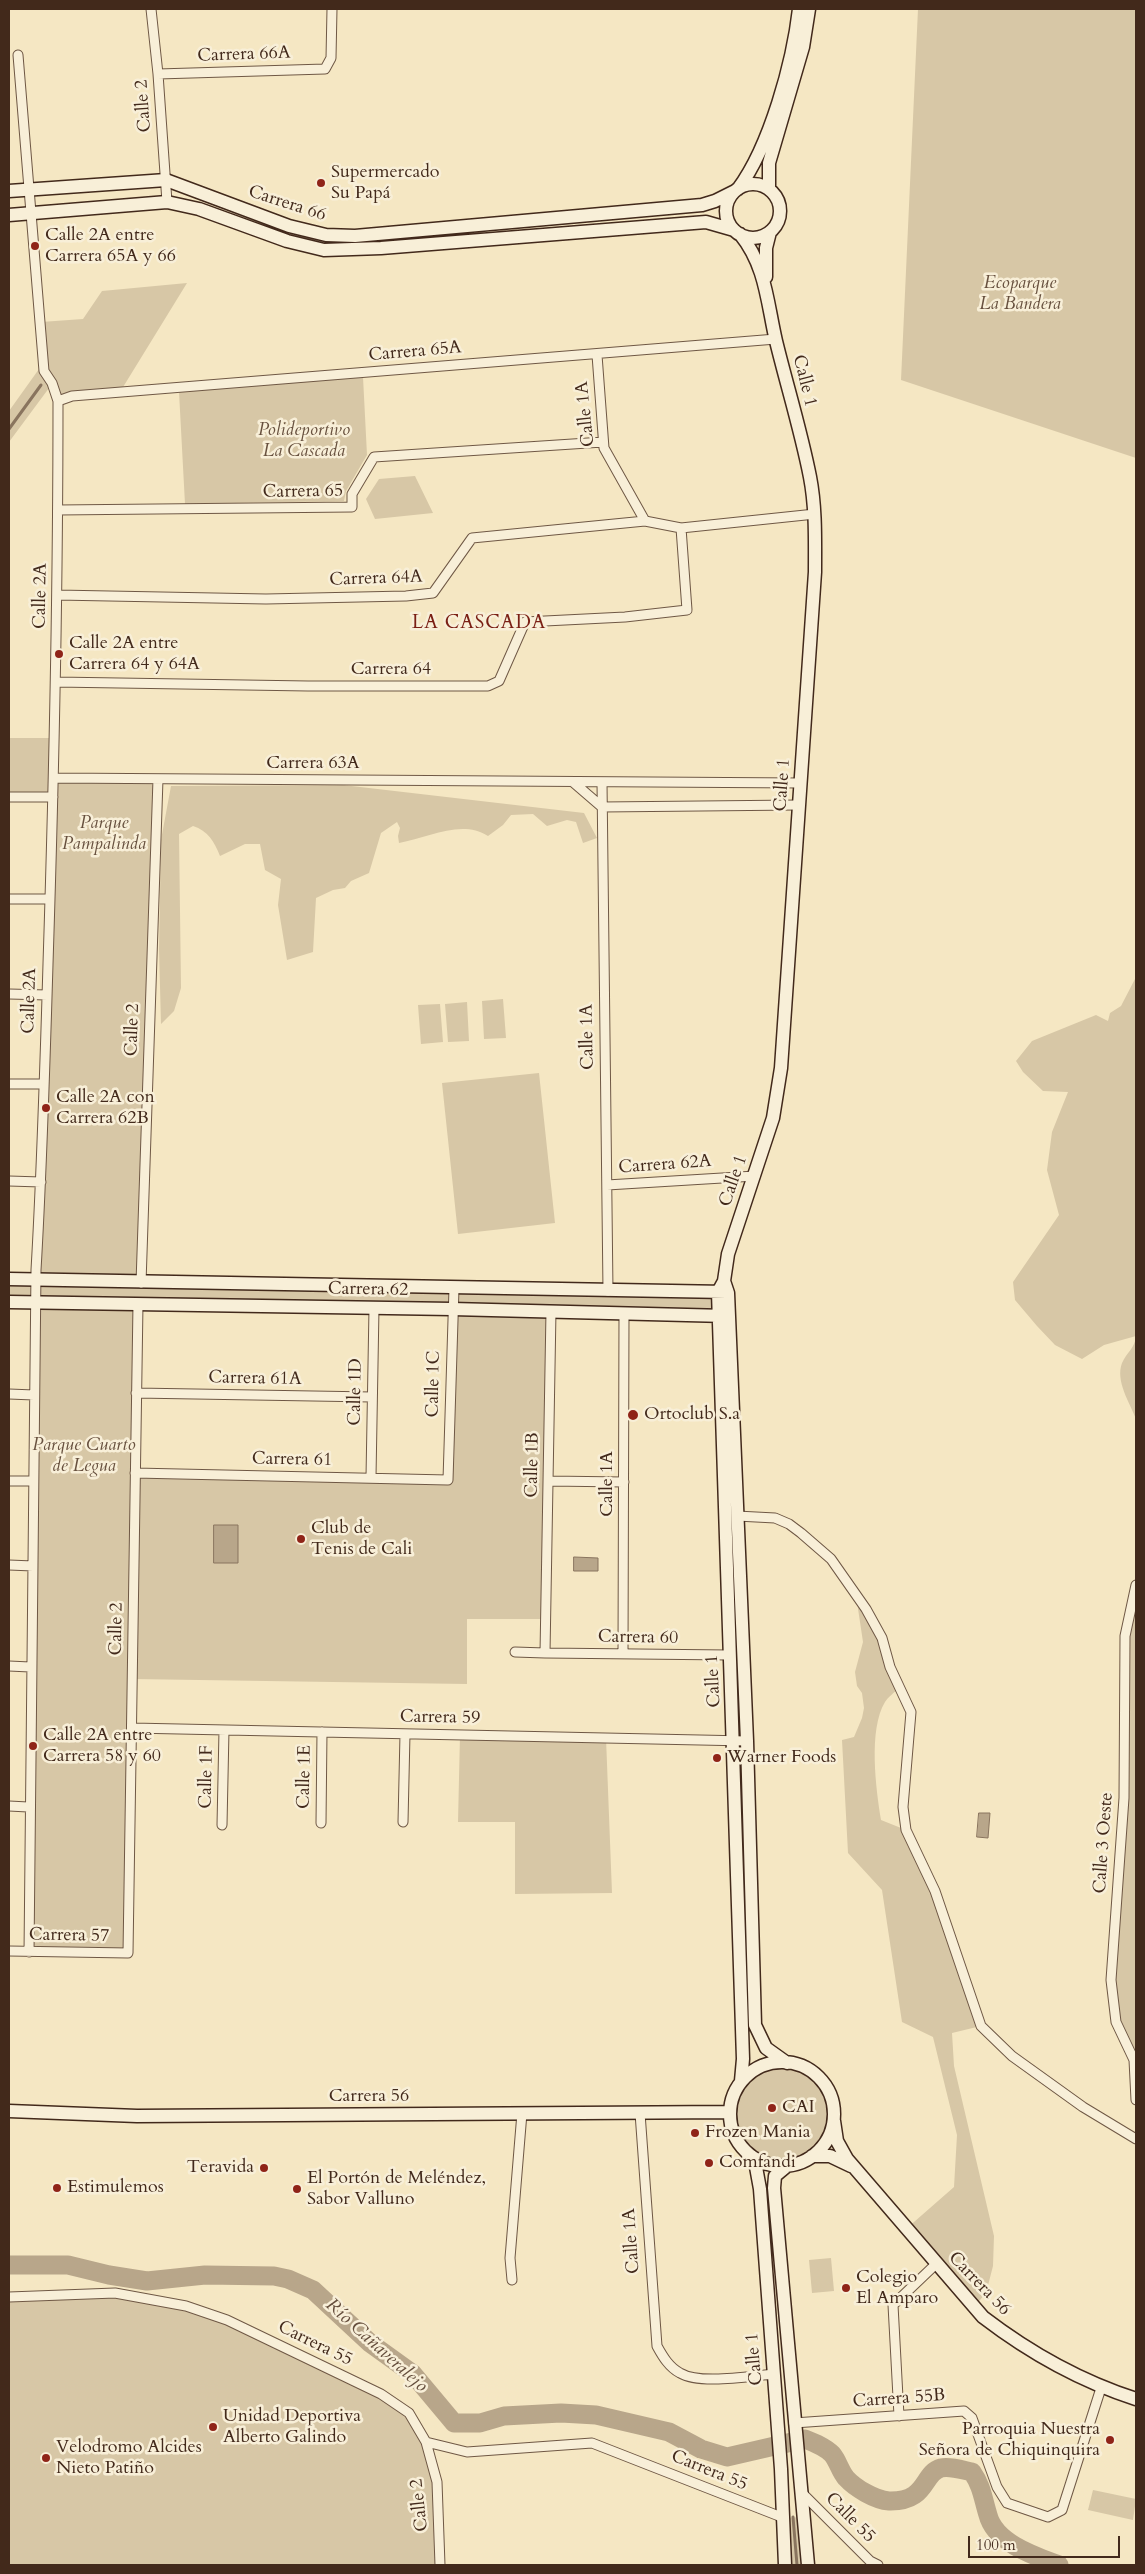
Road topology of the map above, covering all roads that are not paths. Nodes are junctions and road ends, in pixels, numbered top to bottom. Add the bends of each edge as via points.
1 (151, 9) edge
2 (332, 9) edge
3 (798, 9) edge
4 (809, 9) edge
5 (18, 55) dead end
6 (158, 74) junction
7 (166, 180) junction
8 (769, 189) junction
9 (30, 190) junction
10 (736, 190) junction
11 (9, 191) edge
12 (167, 202) junction
13 (32, 214) junction
14 (9, 215) edge
15 (737, 232) junction
16 (770, 232) junction
17 (766, 288) junction
18 (776, 339) junction
19 (597, 355) junction
20 (58, 401) junction
21 (603, 442) junction
22 (58, 510) junction
23 (815, 514) junction
24 (645, 521) junction
25 (681, 528) junction
26 (57, 595) junction
27 (56, 682) junction
28 (54, 778) junction
29 (158, 779) junction
30 (573, 782) junction
31 (602, 782) junction
32 (800, 784) junction
33 (9, 797) edge
34 (53, 797) junction
35 (798, 805) junction
36 (602, 807) junction
37 (9, 899) edge
38 (50, 899) junction
39 (9, 994) edge
40 (47, 995) junction
41 (9, 1084) edge
42 (44, 1084) junction
43 (755, 1176) junction
44 (9, 1182) edge
45 (42, 1182) junction
46 (607, 1186) junction
47 (9, 1279) edge
48 (36, 1280) junction
49 (141, 1283) junction
50 (261, 1285) junction
51 (454, 1288) junction
52 (723, 1289) junction
53 (608, 1291) junction
54 (9, 1302) edge
55 (36, 1303) junction
56 (138, 1304) junction
57 (261, 1306) junction
58 (374, 1308) junction
59 (452, 1309) junction
60 (551, 1311) junction
61 (624, 1313) junction
62 (723, 1316) junction
63 (136, 1393) junction
64 (9, 1394) edge
65 (34, 1395) junction
66 (372, 1397) junction
67 (135, 1473) junction
68 (371, 1477) junction
69 (448, 1480) joint
70 (9, 1481) edge
71 (33, 1481) junction
72 (549, 1481) junction
73 (624, 1482) junction
74 (736, 1516) junction
75 (9, 1565) edge
76 (33, 1566) junction
77 (1136, 1586) edge
78 (515, 1652) dead end
79 (545, 1653) junction
80 (623, 1654) junction
81 (730, 1655) junction
82 (9, 1666) edge
83 (30, 1667) junction
84 (132, 1728) junction
85 (224, 1730) junction
86 (322, 1732) junction
87 (405, 1734) junction
88 (741, 1741) junction
89 (9, 1806) edge
90 (28, 1806) junction
91 (403, 1822) dead end
92 (321, 1823) dead end
93 (222, 1825) dead end
94 (9, 1951) edge
95 (29, 1952) junction
96 (128, 1953) joint
97 (787, 2062) junction
98 (742, 2081) junction
99 (1136, 2100) edge
100 (9, 2111) edge
101 (729, 2112) junction
102 (522, 2113) junction
103 (640, 2113) junction
104 (834, 2120) junction
105 (1136, 2139) edge
106 (747, 2153) junction
107 (812, 2156) junction
108 (788, 2166) junction
109 (853, 2168) junction
110 (936, 2264) junction
111 (512, 2280) dead end
112 (9, 2297) edge
113 (774, 2374) junction
114 (1101, 2388) junction
115 (1136, 2400) edge
116 (899, 2416) junction
117 (794, 2427) junction
118 (426, 2442) junction
119 (800, 2491) junction
120 (783, 2493) junction
121 (784, 2518) junction
122 (440, 2565) edge
123 (785, 2565) edge
124 (808, 2565) edge
125 (878, 2565) edge

1 - 6 street, Calle 2
2 - 6 street, Carrera 66A via 331,58 325,69
3 - 10 main road via 783,82 766,134 753,165
4 - 8 main road via 803,47 769,164
5 - 9 street, Calle 2A
6 - 7 street, Calle 2
7 - 9 main road, Carrera 66
7 - 10 main road, Carrera 66 via 289,226 326,235 355,236 702,205
7 - 12 street, Calle 2
8 - 10 main road via 754,184
8 - 16 main road via 777,198 780,210 778,222
9 - 11 main road, Carrera 66
9 - 13 street, Calle 2A
10 - 15 main road via 729,198 726,211
12 - 13 main road, Carrera 66
12 - 15 main road, Carrera 66 via 324,250 390,248 706,222
13 - 14 main road, Carrera 66
13 - 20 street, Calle 2A via 44,371
15 - 16 main road via 753,238
15 - 17 main road, Calle 1 via 754,251
16 - 17 main road, Calle 1 via 766,248
17 - 18 main road, Calle 1
18 - 19 street, Carrera 65A
18 - 23 main road, Calle 1 via 810,478
19 - 20 street, Carrera 65A via 72,396
19 - 21 street, Calle 1A
20 - 22 street, Calle 2A
21 - 22 street, Carrera 65 via 374,457 352,494 352,508
21 - 24 street, Calle 1A
22 - 26 street, Calle 2A
23 - 25 street, Carrera 64A
23 - 32 main road, Calle 1 via 815,572
24 - 25 street, Carrera 64A
24 - 26 street, Carrera 64A via 472,538 434,593 266,599
25 - 27 street, Carrera 64 via 686,610 625,618 525,622 499,681 488,686
26 - 27 street, Calle 2A
27 - 28 street, Calle 2A
28 - 29 street, Carrera 63A
28 - 34 street, Calle 2A
29 - 30 street, Carrera 63A
29 - 49 street, Calle 2
30 - 31 street, Carrera 63A
30 - 36 street
31 - 32 street, Carrera 63A
31 - 36 street, Calle 1A
32 - 35 main road, Calle 1
33 - 34 street
34 - 38 street, Calle 2A
35 - 36 street
35 - 43 main road, Calle 1 via 782,1068 773,1118
36 - 46 street, Calle 1A
37 - 38 street
38 - 40 street, Calle 2A
39 - 40 street
40 - 42 street, Calle 2A
41 - 42 street
42 - 45 street, Calle 2A
43 - 46 street, Carrera 62A
43 - 52 main road, Calle 1 via 728,1254
44 - 45 street
45 - 48 street, Calle 2A
46 - 53 street, Calle 1A
47 - 48 main road, Carrera 62
48 - 49 main road, Carrera 62
48 - 55 street, Calle 2A
49 - 50 main road, Carrera 62
50 - 51 main road, Carrera 62
50 - 57 main road
51 - 53 main road, Carrera 62
51 - 59 street, Calle 1C
52 - 53 main road, Carrera 62
52 - 62 main road, Calle 1
54 - 55 main road, Carrera 62
55 - 56 main road, Carrera 62
55 - 65 street, Calle 2A
56 - 57 main road, Carrera 62
56 - 63 street, Calle 2
57 - 58 main road, Carrera 62
58 - 59 main road, Carrera 62
58 - 66 street, Calle 1D
59 - 60 main road, Carrera 62
59 - 69 street, Calle 1C
60 - 61 main road, Carrera 62
60 - 72 street, Calle 1B
61 - 62 main road, Carrera 62
61 - 73 street, Calle 1A
62 - 74 main road, Calle 1
62 - 81 main road, Calle 1
63 - 66 street, Carrera 61A
63 - 67 street, Calle 2
64 - 65 street
65 - 71 street, Calle 2A
66 - 68 street, Calle 1D
67 - 68 street, Carrera 61
67 - 84 street, Calle 2
68 - 69 street, Carrera 61
70 - 71 street
71 - 76 street, Calle 2A
72 - 73 street
72 - 79 street, Calle 1B
73 - 80 street, Calle 1A
74 - 88 main road, Calle 1
74 - 105 street via 776,1518 801,1533 830,1559 866,1609 882,1638 890,1668 911,1712 903,1808 906,1830 935,1891 982,2026 1012,2056 1083,2108
75 - 76 street
76 - 83 street, Calle 2A
77 - 99 street, Calle 3 Oeste via 1125,1636 1124,1798 1111,1980 1116,2022 1134,2060
78 - 79 street, Carrera 60
79 - 80 street, Carrera 60
80 - 81 street, Carrera 60
81 - 88 main road, Calle 1
82 - 83 street
83 - 90 street, Calle 2A
84 - 85 street, Carrera 59
84 - 96 street, Calle 2
85 - 86 street, Carrera 59
85 - 93 street, Calle 1F
86 - 87 street, Carrera 59
86 - 92 street, Calle 1E
87 - 88 street, Carrera 59
87 - 91 street
88 - 97 main road, Calle 1 via 756,2033 766,2048
88 - 98 main road, Calle 1
89 - 90 street
90 - 95 street, Calle 2A
94 - 95 street, Carrera 57
95 - 96 street, Carrera 57
97 - 98 main road via 762,2066
97 - 104 main road via 810,2070 824,2084 832,2101
98 - 101 main road
100 - 102 main road, Carrera 56 via 136,2116
101 - 103 main road, Carrera 56
101 - 106 main road via 734,2137
102 - 103 main road, Carrera 56
102 - 111 street via 510,2258
103 - 113 street, Calle 1A via 657,2346 668,2364 680,2374 696,2379
104 - 107 main road via 827,2140
104 - 109 main road, Carrera 56 via 841,2150
106 - 108 main road via 768,2165
106 - 113 main road, Calle 1 via 758,2175
107 - 108 main road
107 - 109 main road, Carrera 56 via 838,2159
108 - 117 main road, Calle 1 via 775,2176 774,2188
109 - 110 main road, Carrera 56
110 - 114 main road, Carrera 56 via 983,2316 1010,2338 1049,2363
110 - 116 street via 892,2305
112 - 118 street, Carrera 55 via 115,2293 186,2306 228,2320 380,2394 409,2413
113 - 120 main road, Calle 1
114 - 115 main road, Carrera 56
114 - 116 street, Carrera 55B via 1062,2510 1048,2516 1007,2503 997,2487 972,2418 964,2411
116 - 117 street, Carrera 55B
117 - 119 main road, Calle 1
118 - 121 street, Carrera 55 via 467,2452 592,2443
118 - 122 street, Calle 2 via 437,2482
119 - 120 main road
119 - 124 main road, Calle 1
119 - 125 street, Calle 55 via 870,2561
120 - 121 main road, Calle 1
121 - 123 main road, Calle 1

